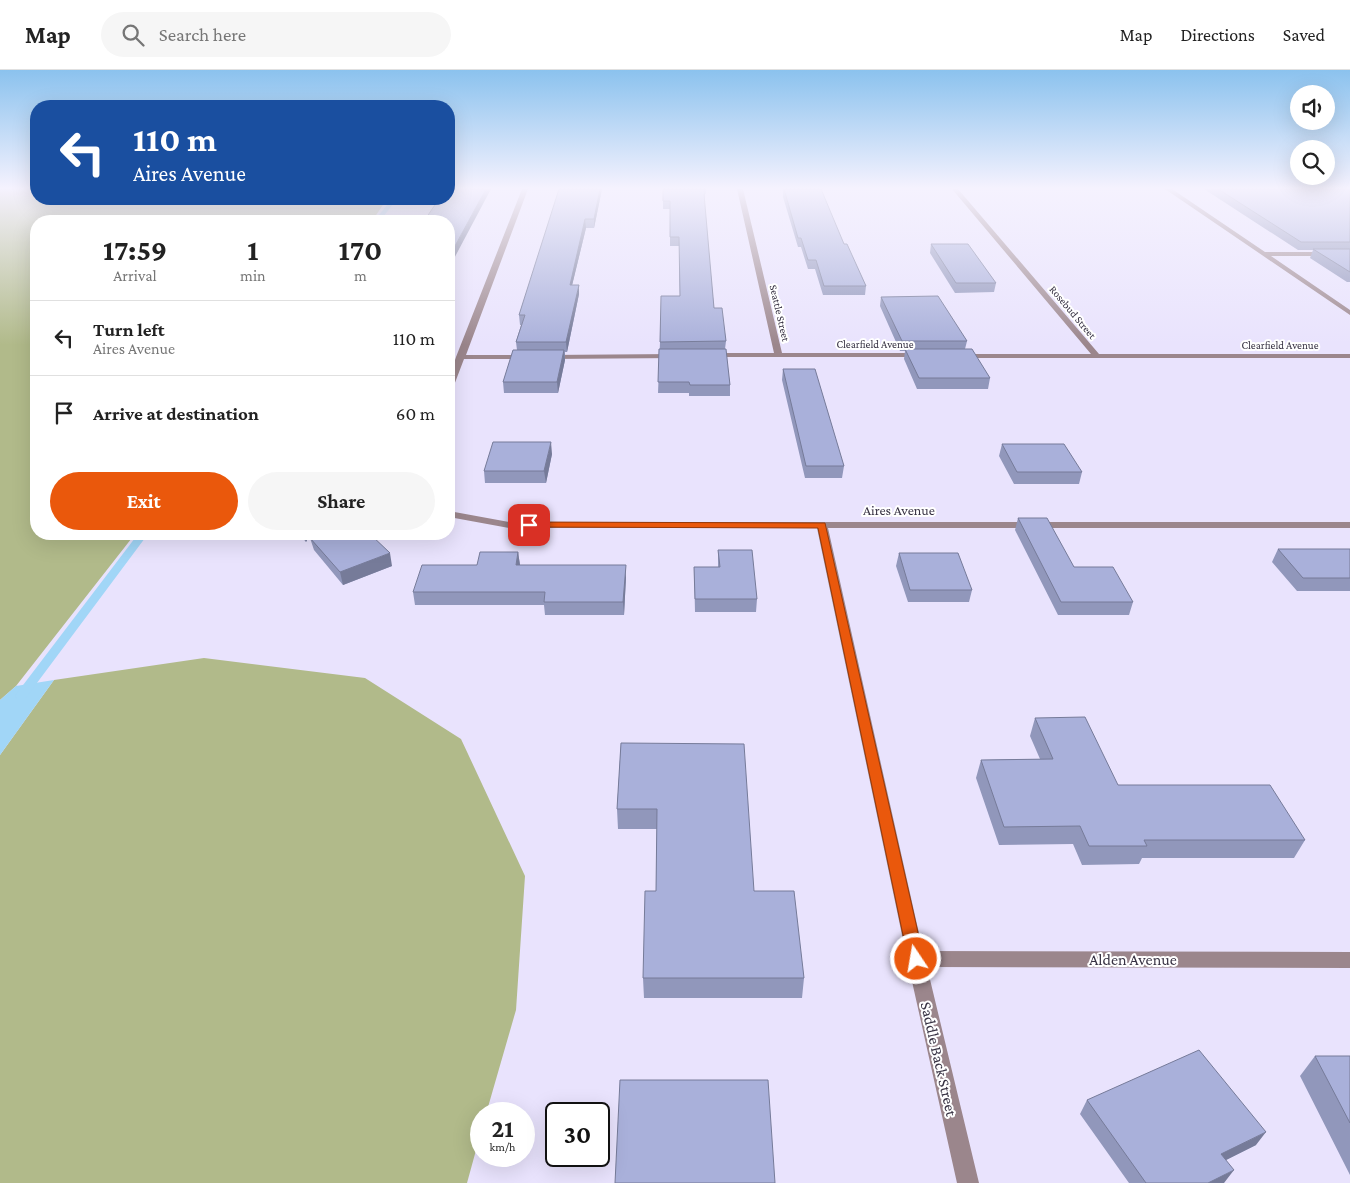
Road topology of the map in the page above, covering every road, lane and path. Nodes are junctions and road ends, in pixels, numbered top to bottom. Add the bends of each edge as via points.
1 (506, 241) edge
2 (752, 241) edge
3 (999, 241) edge
4 (1243, 241) edge
5 (1262, 254) junction
6 (1350, 254) edge
7 (1350, 313) edge
8 (699, 355) edge
9 (779, 355) junction
10 (928, 355) edge
11 (679, 356) edge
12 (948, 356) edge
13 (1097, 356) junction
14 (1350, 356) edge
15 (460, 357) junction
16 (455, 371) edge
17 (455, 515) edge
18 (822, 525) junction
19 (1350, 525) edge
20 (916, 959) junction
21 (1350, 960) edge
22 (968, 1183) edge

1 - 15 street
2 - 9 street, Seattle Street
3 - 13 street, Rosebud Street
4 - 5 street
5 - 6 street
5 - 7 street
8 - 9 street, Clearfield Avenue
9 - 10 street, Clearfield Avenue
11 - 15 street
12 - 13 street, Clearfield Avenue
13 - 14 street, Clearfield Avenue
15 - 16 street
17 - 18 street, Aires Avenue via 509,525
18 - 19 street, Aires Avenue
18 - 20 street, Saddle Back Street
20 - 21 street, Alden Avenue
20 - 22 street, Saddle Back Street

